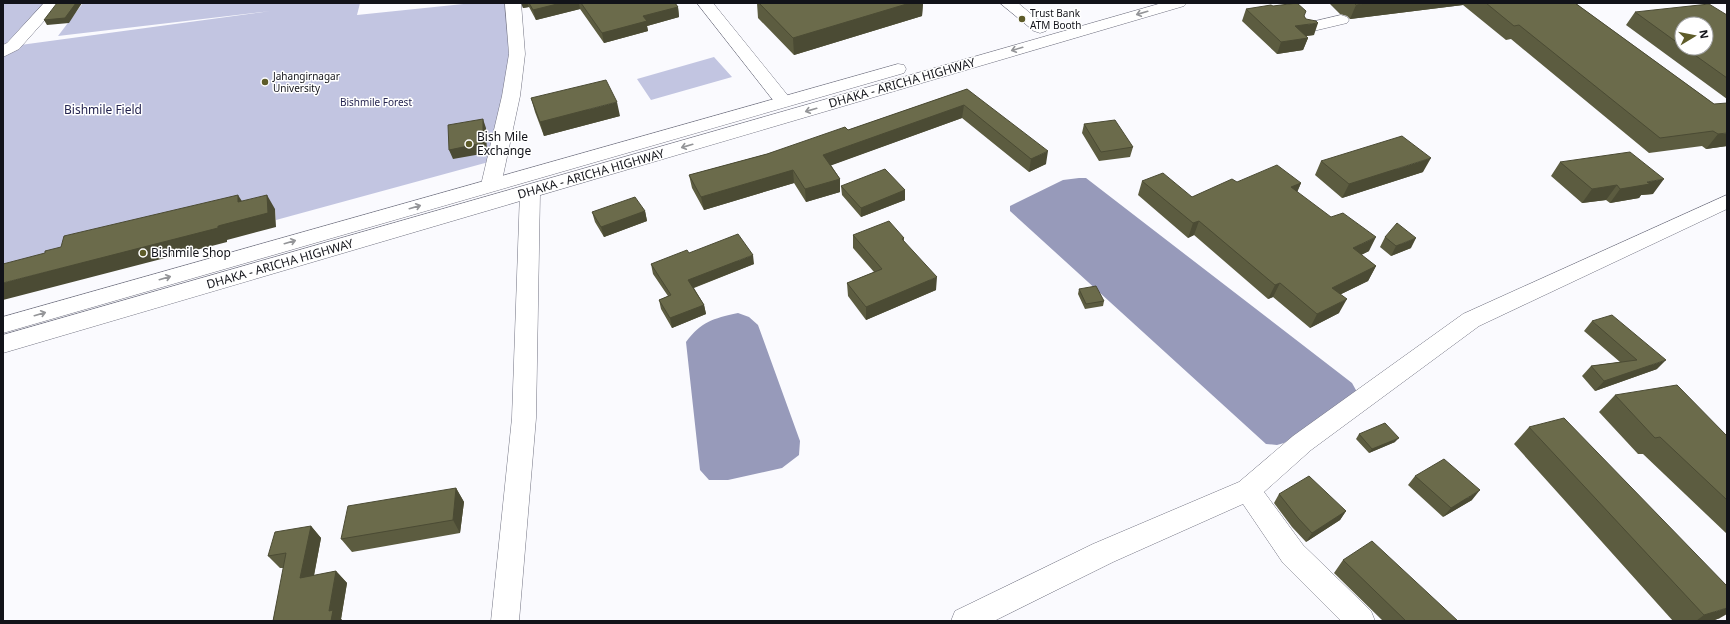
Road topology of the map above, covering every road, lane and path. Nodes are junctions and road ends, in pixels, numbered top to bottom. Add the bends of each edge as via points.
1 (52, 3) edge
2 (513, 3) edge
3 (705, 3) edge
4 (1008, 3) edge
5 (1130, 3) edge
6 (1179, 3) edge
7 (1341, 20) dead end
8 (1308, 27) edge
9 (1040, 28) junction
10 (3, 52) edge
11 (783, 101) junction
12 (491, 185) junction
13 (530, 192) junction
14 (1727, 201) edge
15 (3, 325) edge
16 (3, 344) edge
17 (1248, 490) junction
18 (504, 621) edge
19 (965, 621) edge
20 (1361, 621) edge

1 - 10 main road via 13,46
2 - 12 main road via 516,54 511,96
3 - 11 main road
4 - 9 main road
5 - 9 main road, DHAKA - ARICHA HIGHWAY
6 -> 13 main road, DHAKA - ARICHA HIGHWAY
7 - 8 main road
9 - 11 main road, DHAKA - ARICHA HIGHWAY
11 - 12 main road, DHAKA - ARICHA HIGHWAY
15 -> 12 main road, DHAKA - ARICHA HIGHWAY
13 - 16 main road, DHAKA - ARICHA HIGHWAY
13 - 18 main road via 524,418
14 - 17 main road via 1471,320 1302,443
17 - 19 main road via 1103,553
17 - 20 main road via 1293,554

